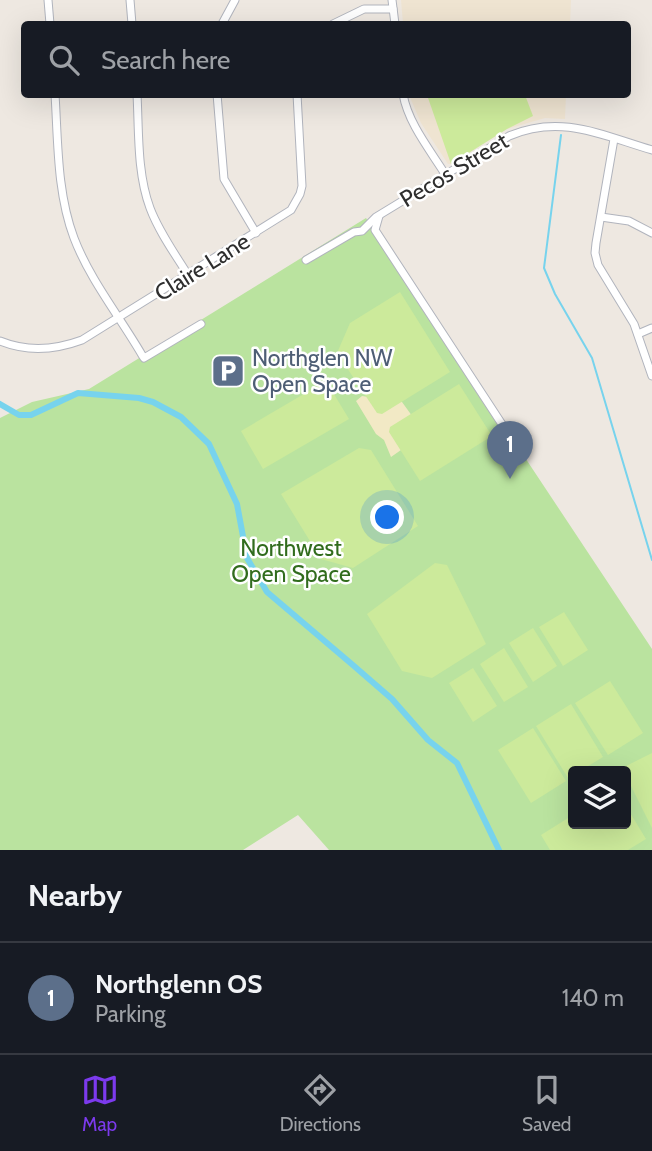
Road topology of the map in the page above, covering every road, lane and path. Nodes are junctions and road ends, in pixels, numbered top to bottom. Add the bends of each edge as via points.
1 (48, 0) edge
2 (130, 0) edge
3 (235, 0) edge
4 (392, 0) edge
5 (393, 9) junction
6 (50, 21) edge
7 (132, 21) edge
8 (224, 21) edge
9 (339, 21) edge
10 (395, 21) edge
11 (55, 98) edge
12 (137, 98) edge
13 (216, 98) edge
14 (297, 98) edge
15 (403, 98) edge
16 (614, 139) junction
17 (652, 150) edge
18 (445, 174) junction
19 (379, 216) junction
20 (601, 216) junction
21 (256, 233) junction
22 (652, 233) edge
23 (306, 260) dead end
24 (188, 275) junction
25 (120, 318) junction
26 (201, 324) dead end
27 (652, 328) edge
28 (638, 334) junction
29 (0, 341) edge
30 (652, 376) edge
31 (511, 438) dead end

1 - 6 street
2 - 7 street
3 - 8 street
4 - 5 street
5 - 9 street via 364,9
5 - 10 street
11 - 25 street via 62,194 69,222 78,248
12 - 24 street via 146,195
13 - 21 street via 224,179
14 - 21 street, Claire Lane via 300,194 291,210
15 - 18 street
16 - 17 street, Pecos Street
16 - 18 street, Pecos Street via 557,125 527,128
16 - 20 street
18 - 19 street, Pecos Street
19 - 23 street, Pecos Street via 362,231
19 - 31 street via 375,230
20 - 22 street via 634,223
20 - 28 street via 596,259
21 - 24 street, Claire Lane
24 - 25 street, Claire Lane
25 - 26 street via 144,358
25 - 29 street, Claire Lane via 64,346 31,349
27 - 28 street
28 - 30 street

